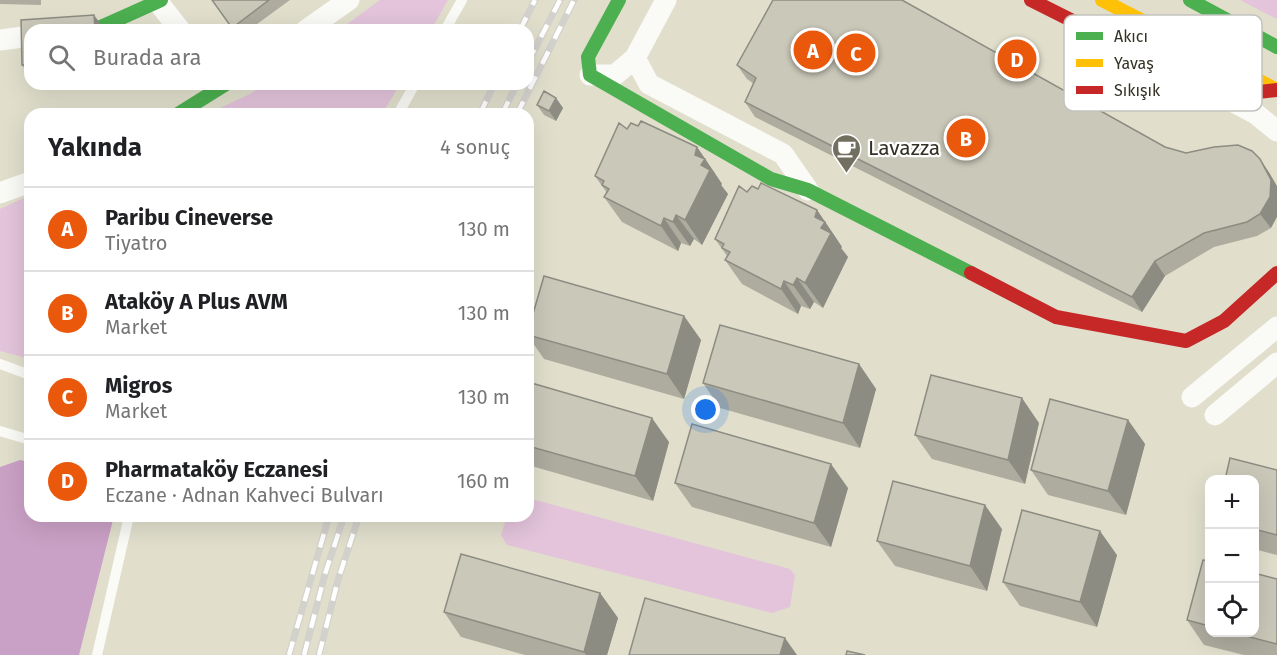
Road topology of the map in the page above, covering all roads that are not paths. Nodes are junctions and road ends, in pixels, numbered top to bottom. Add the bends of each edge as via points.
1 (348, 0) edge
2 (462, 0) edge
3 (619, 0) edge
4 (666, 0) edge
5 (1031, 0) edge
6 (1102, 0) edge
7 (1191, 0) edge
8 (160, 1) edge
9 (1131, 15) edge
10 (1218, 15) edge
11 (1064, 17) edge
12 (109, 24) edge
13 (176, 24) edge
14 (314, 24) edge
15 (448, 24) edge
16 (24, 37) edge
17 (0, 40) edge
18 (1262, 40) edge
19 (1277, 48) edge
20 (635, 58) junction
21 (590, 75) junction
22 (1262, 82) edge
23 (216, 90) edge
24 (412, 90) edge
25 (1277, 90) edge
26 (1262, 92) edge
27 (188, 108) edge
28 (401, 108) edge
29 (1250, 111) edge
30 (1277, 131) edge
31 (24, 184) edge
32 (808, 190) junction
33 (0, 193) edge
34 (1277, 273) edge
35 (1277, 327) edge
36 (1277, 363) edge
37 (0, 364) edge
38 (24, 373) edge
39 (1192, 397) dead end
40 (1215, 415) dead end
41 (0, 431) edge
42 (24, 438) edge
43 (128, 522) edge
44 (97, 655) edge

1 - 14 street
2 - 15 lane
3 - 21 street via 588,57
4 - 20 street
5 - 11 street
6 - 9 street
7 - 10 street
8 - 12 street
8 - 13 street
16 - 17 street
18 - 19 street
20 - 21 street via 615,75
20 - 32 street via 649,84 783,154
21 - 32 street via 771,179
22 - 25 street
23 - 27 street
24 - 28 lane
25 - 26 street
29 - 30 street
31 - 33 street
32 - 34 street via 1056,317 1186,341 1224,321
35 - 39 street
36 - 40 street
37 - 38 lane
41 - 42 lane
43 - 44 lane

